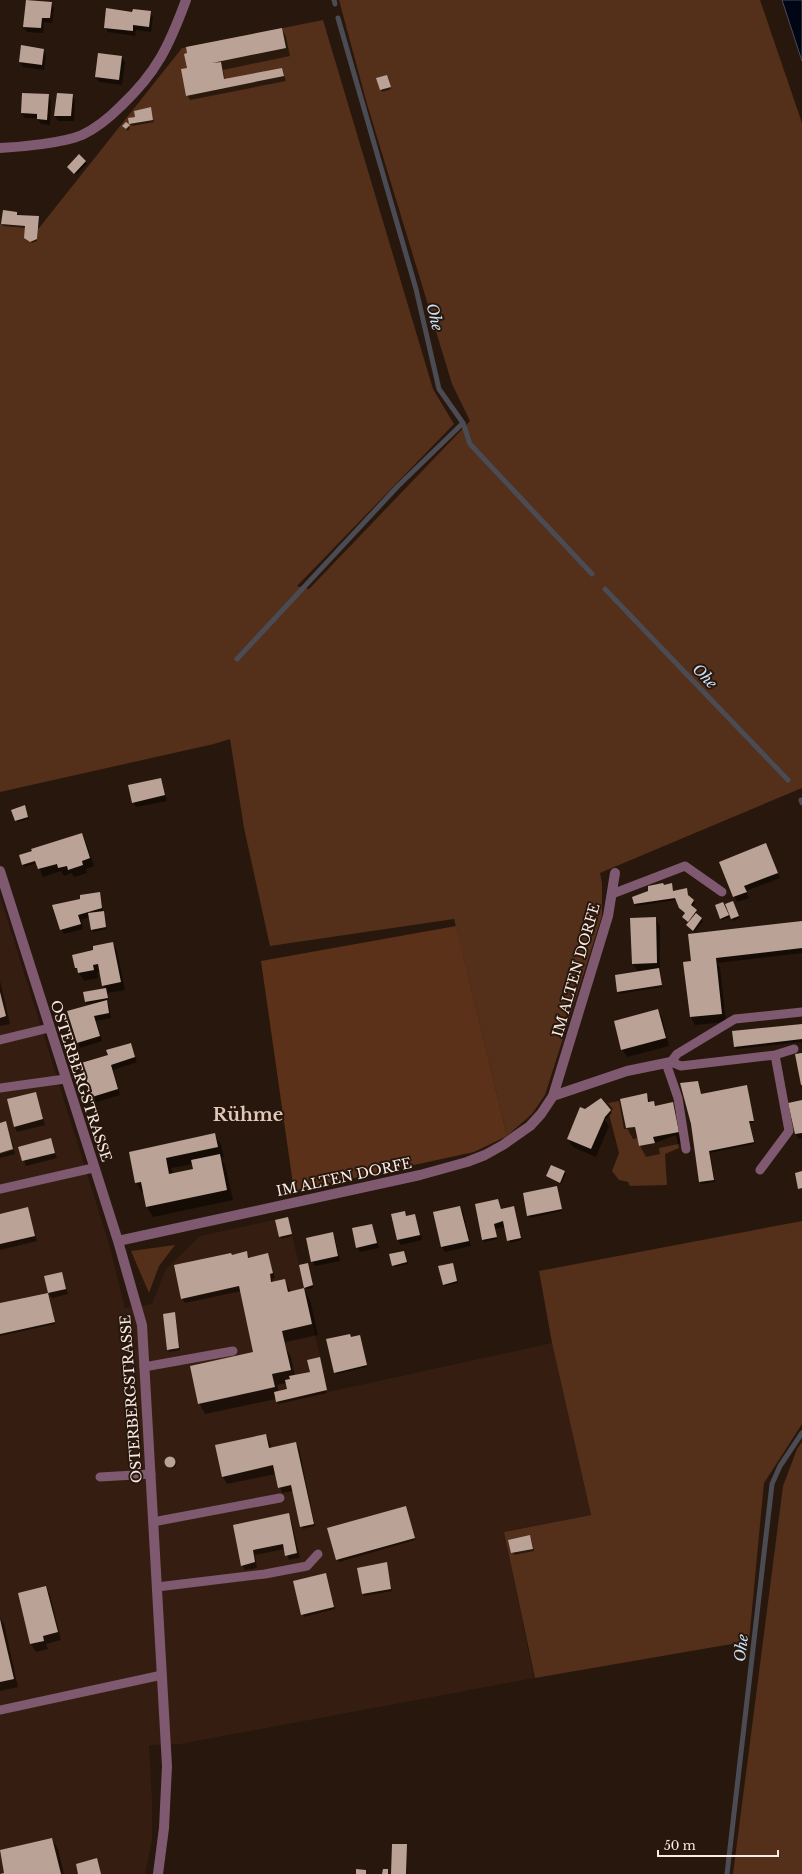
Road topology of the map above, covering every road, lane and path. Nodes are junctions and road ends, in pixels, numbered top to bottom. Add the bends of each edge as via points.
1 (186, 0) edge
2 (0, 148) edge
3 (0, 870) edge
4 (615, 873) dead end
5 (722, 892) dead end
6 (612, 894) junction
7 (802, 1012) edge
8 (49, 1028) junction
9 (0, 1040) edge
10 (794, 1049) dead end
11 (775, 1055) junction
12 (668, 1062) junction
13 (65, 1079) junction
14 (0, 1088) edge
15 (553, 1096) junction
16 (686, 1149) dead end
17 (93, 1168) junction
18 (760, 1170) dead end
19 (0, 1189) edge
20 (118, 1241) junction
21 (233, 1351) dead end
22 (144, 1368) junction
23 (151, 1474) junction
24 (100, 1477) dead end
25 (280, 1498) dead end
26 (153, 1522) junction
27 (318, 1554) dead end
28 (157, 1588) junction
29 (162, 1675) junction
30 (0, 1710) edge
31 (158, 1874) edge

1 - 2 street via 155,69 138,90 99,125 73,138
3 - 8 street, OSTERBERGSTRASSE
4 - 6 street, IM ALTEN DORFE
5 - 6 lane via 685,866
6 - 15 street, IM ALTEN DORFE via 608,916
7 - 12 lane via 735,1019
8 - 9 lane
8 - 13 street, OSTERBERGSTRASSE
10 - 11 lane
11 - 12 lane via 681,1066
11 - 18 lane via 789,1131
12 - 15 street via 621,1073
12 - 16 lane via 678,1098
13 - 14 lane
13 - 17 street, OSTERBERGSTRASSE
15 - 20 street, IM ALTEN DORFE via 541,1114 519,1135 485,1155 467,1162 420,1175
17 - 19 lane
17 - 20 street, OSTERBERGSTRASSE
20 - 22 street, OSTERBERGSTRASSE via 140,1318
21 - 22 lane
22 - 23 street, OSTERBERGSTRASSE
23 - 24 lane
23 - 26 street, OSTERBERGSTRASSE
25 - 26 lane
26 - 28 street, OSTERBERGSTRASSE
27 - 28 lane via 307,1566
28 - 29 street, OSTERBERGSTRASSE
29 - 30 lane
29 - 31 street, OSTERBERGSTRASSE via 167,1766 164,1828

